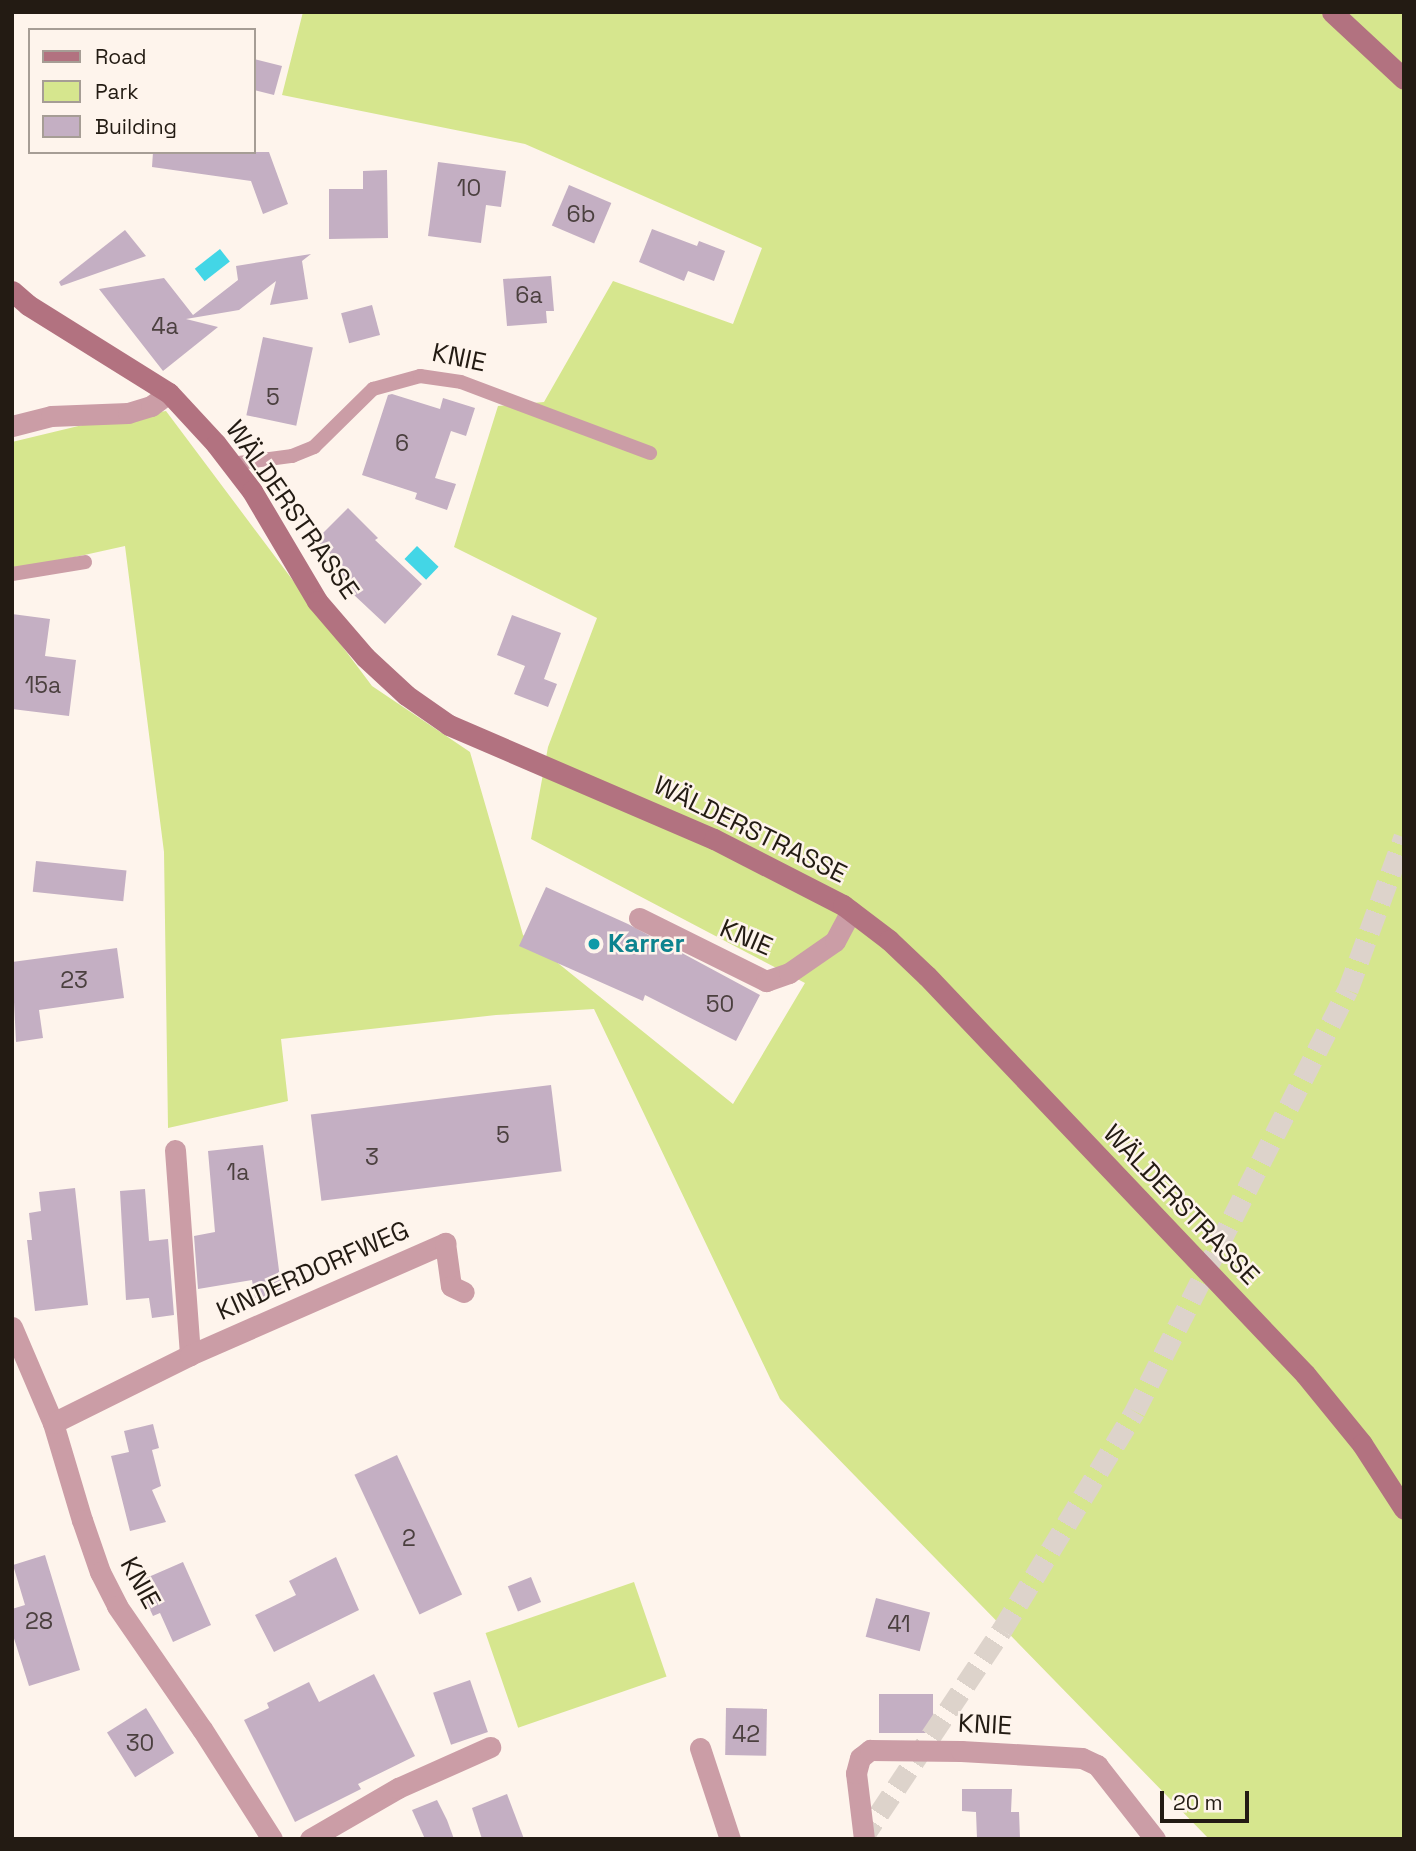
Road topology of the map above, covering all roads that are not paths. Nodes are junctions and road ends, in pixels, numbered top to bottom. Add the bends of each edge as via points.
1 (1332, 12) edge
2 (1404, 79) edge
3 (12, 291) edge
4 (169, 393) junction
5 (12, 426) edge
6 (650, 453) dead end
7 (232, 464) junction
8 (85, 562) dead end
9 (12, 573) edge
10 (851, 911) junction
11 (639, 918) dead end
12 (175, 1150) dead end
13 (464, 1292) dead end
14 (12, 1327) edge
15 (190, 1355) junction
16 (53, 1423) junction
17 (1404, 1509) edge
18 (490, 1747) dead end
19 (700, 1748) dead end
20 (272, 1839) edge
21 (310, 1839) edge
22 (730, 1839) edge
23 (864, 1839) edge
24 (1155, 1839) edge

1 - 2 street
3 - 4 street, WÄLDERSTRASSE
4 - 5 street via 151,406 128,413 51,416
4 - 7 street, WÄLDERSTRASSE
6 - 7 lane, KNIE via 461,382 420,376 373,389 314,447 292,456
7 - 10 street, WÄLDERSTRASSE via 317,601 365,657 406,695 449,725 714,839
8 - 9 lane
10 - 11 street, KNIE via 835,941 789,973 766,981
10 - 17 street, WÄLDERSTRASSE via 927,976 1306,1374 1362,1444
12 - 15 street, KINDERDORFWEG
13 - 15 street, KINDERDORFWEG via 452,1286 445,1243
14 - 16 street, KNIE
15 - 16 street, KINDERDORFWEG
16 - 20 street, KNIE via 100,1572 117,1606
18 - 21 street via 398,1788
19 - 22 street
23 - 24 street, KNIE via 856,1773 860,1758 870,1750 1082,1758 1097,1765

